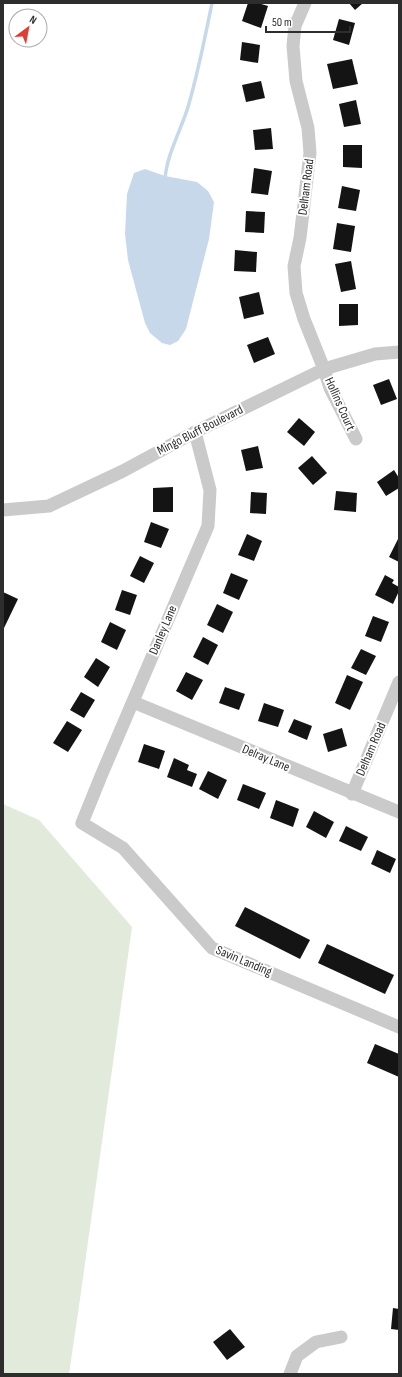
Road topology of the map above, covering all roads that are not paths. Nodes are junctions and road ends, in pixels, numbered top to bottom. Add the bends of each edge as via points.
1 (305, 3) edge
2 (399, 352) edge
3 (324, 369) junction
4 (195, 432) junction
5 (356, 439) dead end
6 (3, 510) edge
7 (399, 682) edge
8 (133, 702) junction
9 (352, 794) junction
10 (399, 812) edge
11 (82, 823) joint
12 (399, 1027) edge
13 (341, 1337) dead end
14 (290, 1374) edge

1 - 3 street, Delham Road via 295,26 293,46 296,81 308,128 310,153 294,281 304,320
2 - 3 street, Mingo Bluff Boulevard via 375,354
3 - 4 street, Mingo Bluff Boulevard
3 - 5 street, Hollins Court via 330,388
4 - 6 street, Mingo Bluff Boulevard via 49,506
4 - 8 street, Danley Lane via 210,490 208,526
7 - 9 street, Delham Road
8 - 9 street, Delray Lane
8 - 11 street, Danley Lane
9 - 10 street, Delray Lane
11 - 12 street, Savin Landing via 123,848 212,948
13 - 14 street via 316,1342 297,1356

